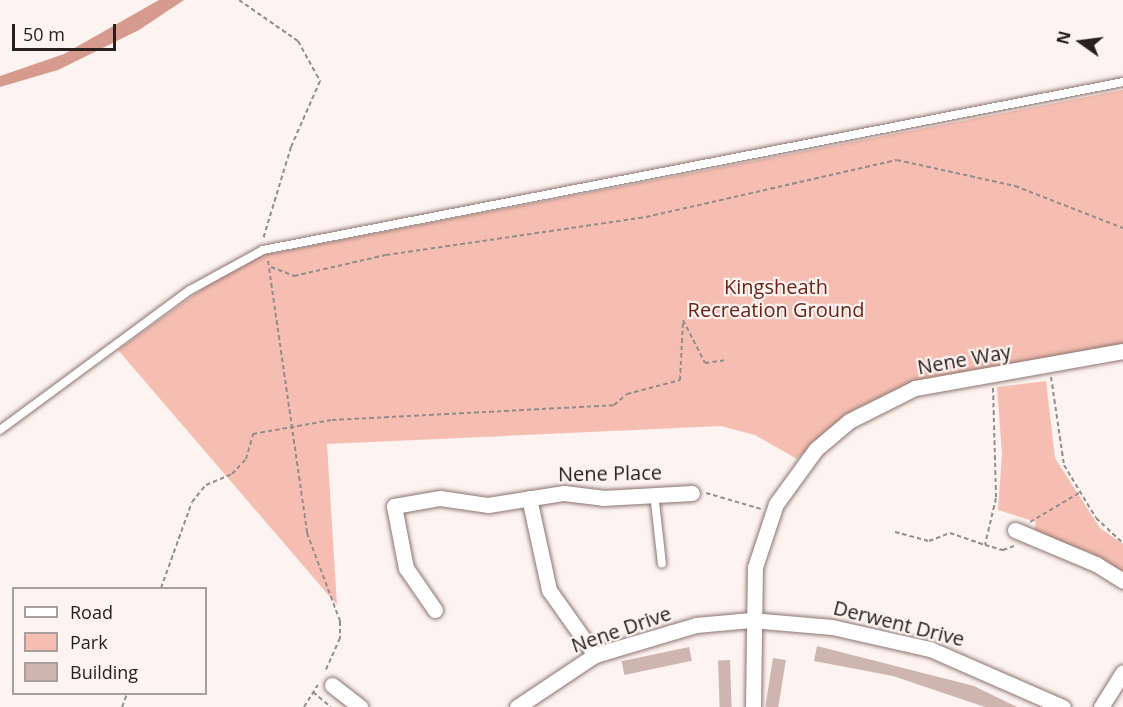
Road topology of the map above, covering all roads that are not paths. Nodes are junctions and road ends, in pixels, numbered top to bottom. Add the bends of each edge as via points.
1 (1123, 82) edge
2 (1123, 351) edge
3 (0, 430) edge
4 (654, 492) junction
5 (692, 493) road end
6 (529, 498) junction
7 (1015, 530) road end
8 (662, 564) dead end
9 (1123, 581) edge
10 (435, 610) dead end
11 (751, 620) junction
12 (595, 655) junction
13 (1123, 672) edge
14 (327, 681) road end
15 (360, 707) edge
16 (517, 707) edge
17 (753, 707) edge
18 (1063, 707) edge
19 (1101, 707) edge

1 - 3 lane via 263,250 190,290
2 - 11 street, Nene Way via 915,388 849,421 803,462 772,513 755,567
4 - 5 street, Nene Place
4 - 6 street, Nene Place
4 - 8 lane
6 - 10 street, Nene Place via 488,505 440,498 394,506 406,568
6 - 12 street via 549,590
7 - 9 street
11 - 12 street, Nene Drive via 696,625
11 - 17 street, Nene Way
11 - 18 street, Derwent Drive via 832,627 930,649 982,667
12 - 16 street, Nene Drive
13 - 19 street
14 - 15 street

